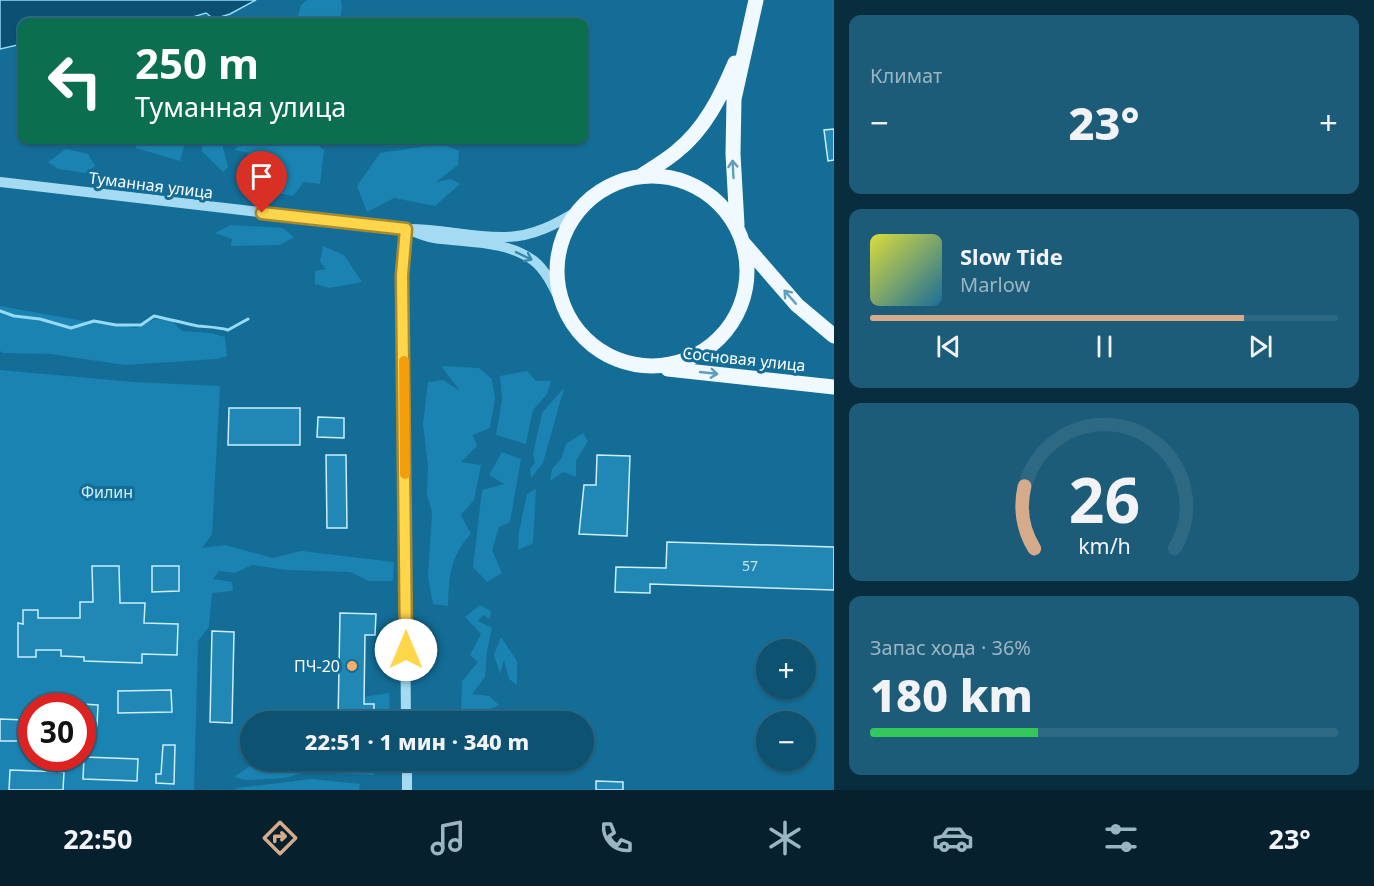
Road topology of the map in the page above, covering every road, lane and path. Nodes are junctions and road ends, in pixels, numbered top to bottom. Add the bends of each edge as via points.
1 (756, 0) edge
2 (748, 36) junction
3 (640, 176) junction
4 (0, 182) edge
5 (579, 210) junction
6 (737, 227) junction
7 (406, 229) junction
8 (744, 244) junction
9 (564, 309) junction
10 (834, 336) edge
11 (650, 367) junction
12 (834, 387) edge
13 (406, 711) edge
14 (407, 771) edge
15 (407, 790) edge

1 - 2 main road
2 - 3 main road via 717,102 700,128 676,152
6 -> 2 main road via 732,129 734,99
3 - 5 main road via 613,184
3 - 6 main road via 669,177 697,186 720,204
4 - 7 street, Туманная улица
5 - 7 street, Туманная улица via 538,231 506,238
5 - 9 main road via 559,250 557,280
6 - 8 main road
7 -> 9 street, Туманная улица via 432,238 486,244 526,256 542,271
7 - 13 street via 402,275
10 -> 8 main road via 797,305
8 - 11 main road via 748,279 738,314 728,329 694,357 668,366
9 - 11 main road via 579,332 599,351 623,362
11 -> 12 main road, Сосновая улица
14 - 15 street

